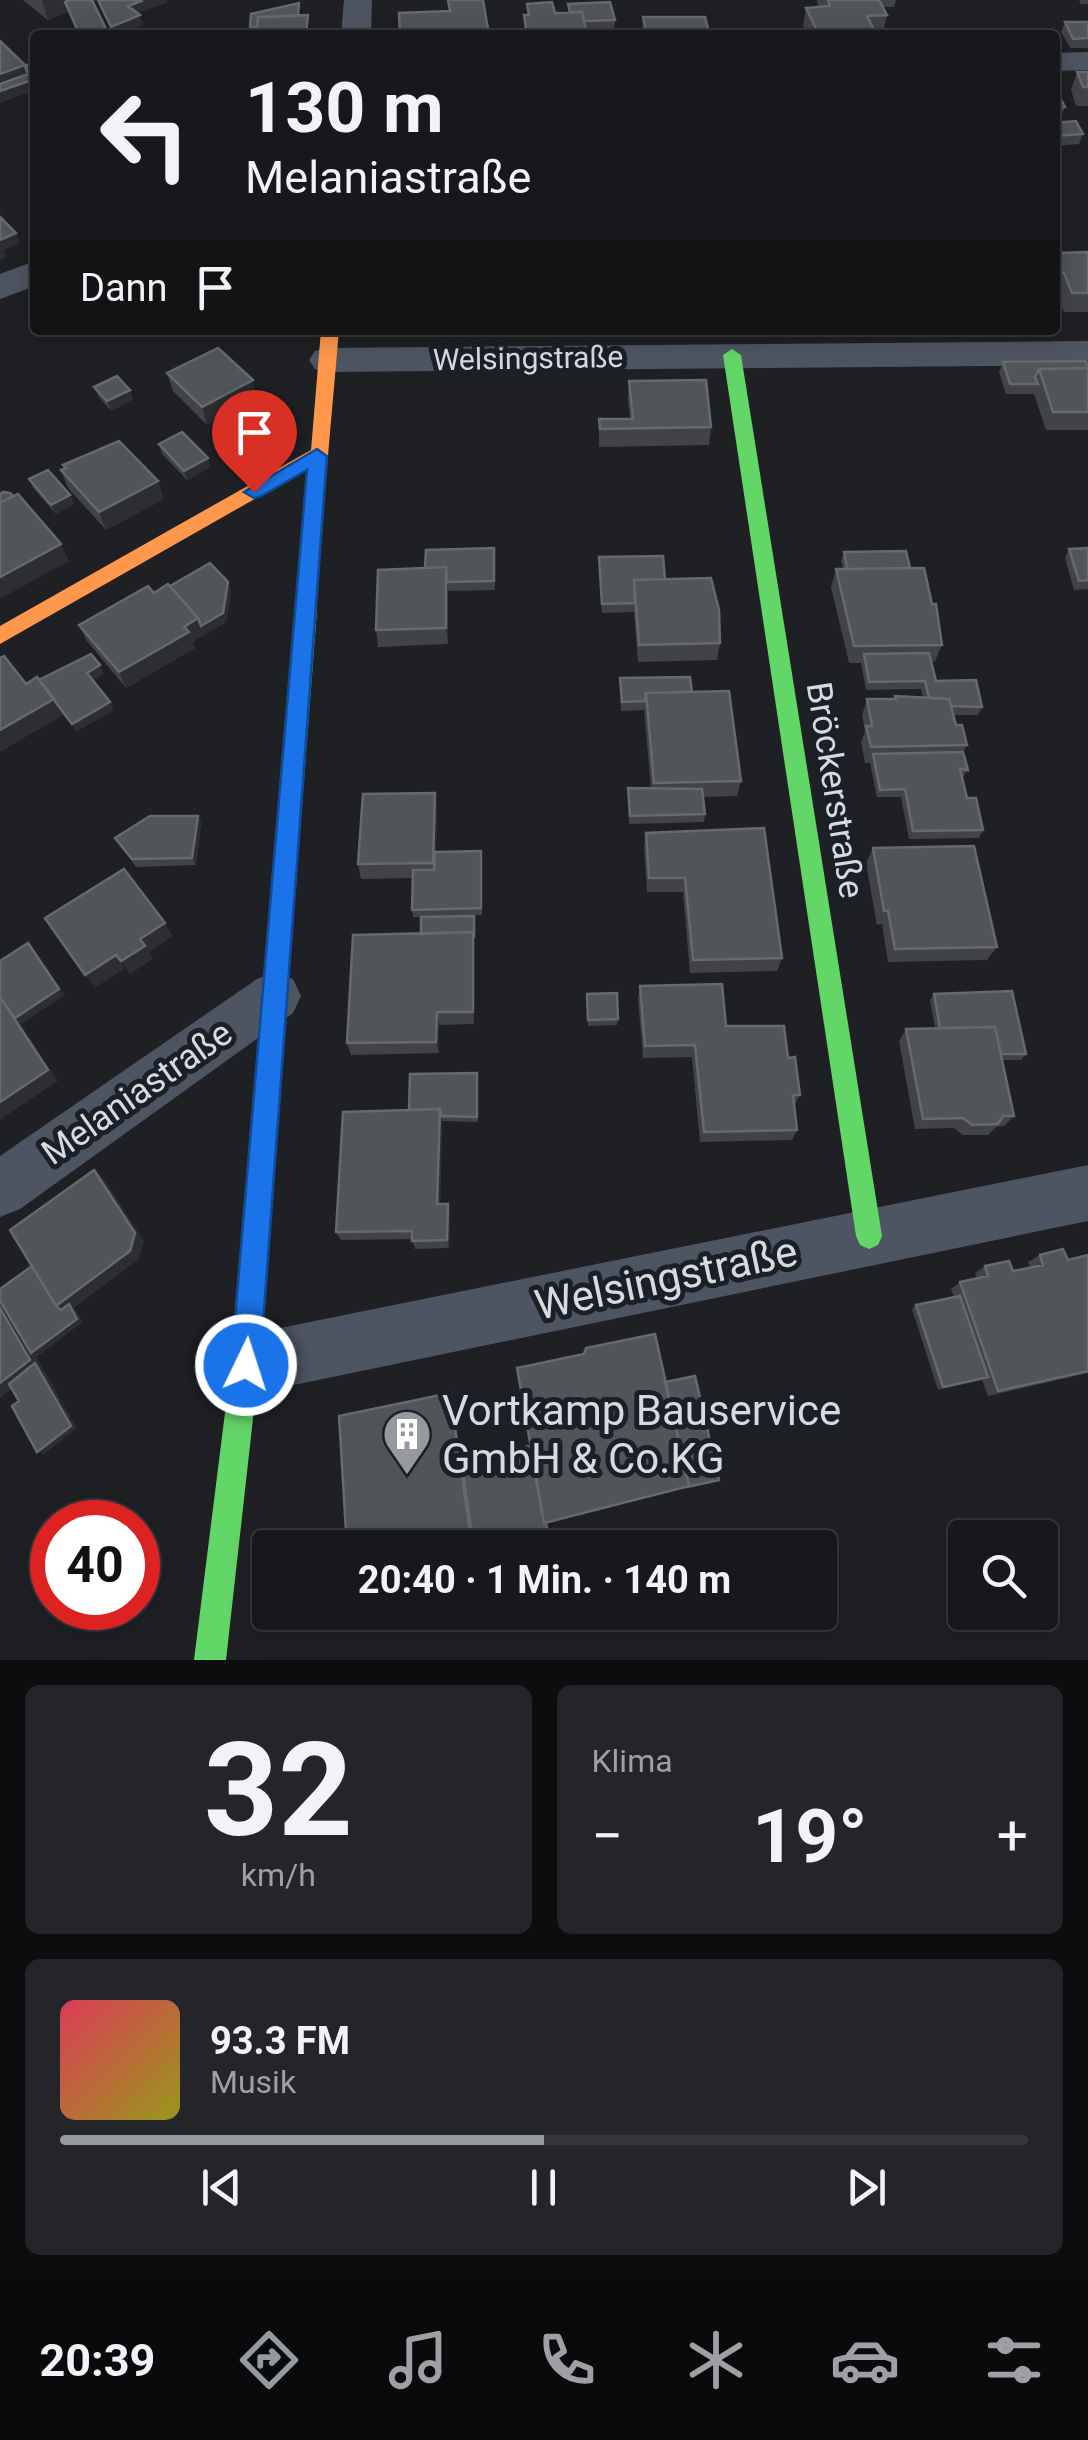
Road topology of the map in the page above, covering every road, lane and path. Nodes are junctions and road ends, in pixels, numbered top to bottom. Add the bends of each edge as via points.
1 (358, 0) edge
2 (356, 30) edge
3 (1088, 60) edge
4 (1060, 62) edge
5 (30, 274) edge
6 (0, 288) edge
7 (329, 345) edge
8 (1088, 352) edge
9 (732, 355) junction
10 (317, 456) junction
11 (0, 636) edge
12 (274, 996) junction
13 (0, 1189) edge
14 (1088, 1193) edge
15 (870, 1236) junction
16 (246, 1365) junction
17 (210, 1660) edge

1 - 2 street
3 - 4 street
5 - 6 street
7 - 9 street, Welsingstraße
7 - 10 street, Melaniastraße
8 - 9 street, Welsingstraße
9 - 15 street, Bröckerstraße
10 - 11 street
10 - 12 street, Melaniastraße
12 - 13 street, Melaniastraße
12 - 16 street, Melaniastraße
14 - 15 street, Welsingstraße
15 - 16 street, Welsingstraße
16 - 17 street, Melaniastraße

